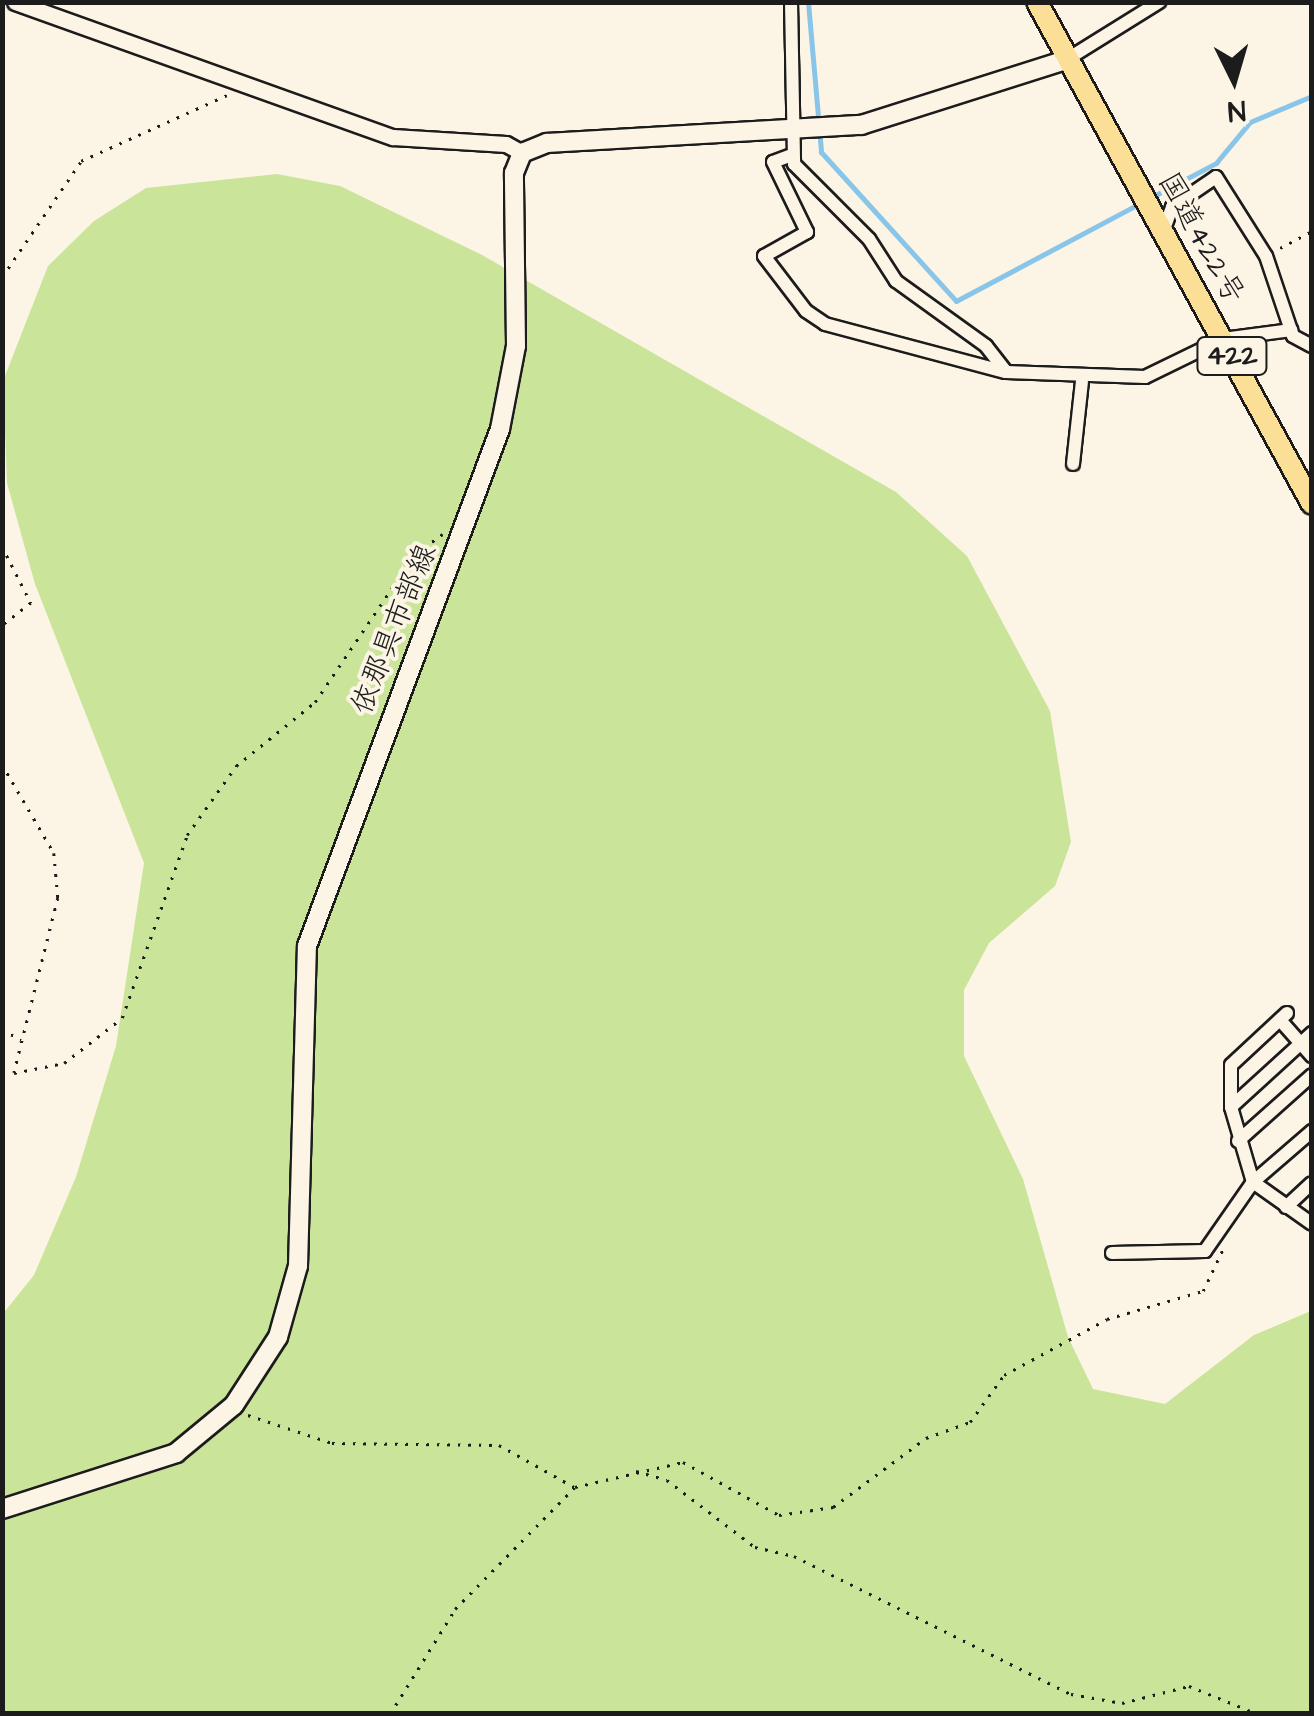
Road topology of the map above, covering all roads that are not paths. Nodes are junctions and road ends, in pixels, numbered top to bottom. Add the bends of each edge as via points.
1 (15, 2) edge
2 (791, 2) edge
3 (1037, 2) edge
4 (1159, 2) edge
5 (1066, 60) junction
6 (793, 135) junction
7 (522, 153) junction
8 (792, 156) junction
9 (1163, 232) junction
10 (1291, 330) junction
11 (1224, 340) junction
12 (1312, 346) edge
13 (1006, 372) junction
14 (1082, 381) junction
15 (1073, 464) dead end
16 (1312, 504) edge
17 (1306, 1038) edge
18 (1312, 1056) edge
19 (1312, 1076) edge
20 (1231, 1106) junction
21 (1312, 1131) edge
22 (1238, 1141) junction
23 (1253, 1182) junction
24 (1312, 1182) edge
25 (1286, 1207) junction
26 (1312, 1224) edge
27 (1112, 1253) dead end
28 (2, 1509) edge

1 - 7 street via 393,137 506,144
2 - 6 street
3 - 5 highway, 国道422号 / 422
4 - 5 street
5 - 6 main road via 909,114
5 - 9 highway, 国道422号 / 422
6 - 7 main road via 547,144
6 - 8 street
7 - 28 main road, 依那具市部線 via 510,386 469,516 314,910 302,983 298,1266 278,1337 234,1406 139,1471
8 - 13 street via 896,281 986,346
8 - 13 street via 773,162 807,232 764,256 806,311 825,324
9 - 10 street via 1172,208 1216,177 1266,256
9 - 11 highway, 国道422号 / 422
10 - 11 street
10 - 12 street
11 - 14 street via 1164,372
11 - 16 highway, 国道422号 / 422
13 - 14 street
14 - 15 street
17 - 18 street
17 - 20 street
17 - 20 street via 1283,1016 1231,1065
19 - 22 street
20 - 22 street
21 - 23 street
22 - 23 street
23 - 25 street
23 - 27 street via 1206,1251
24 - 25 street
25 - 26 street

